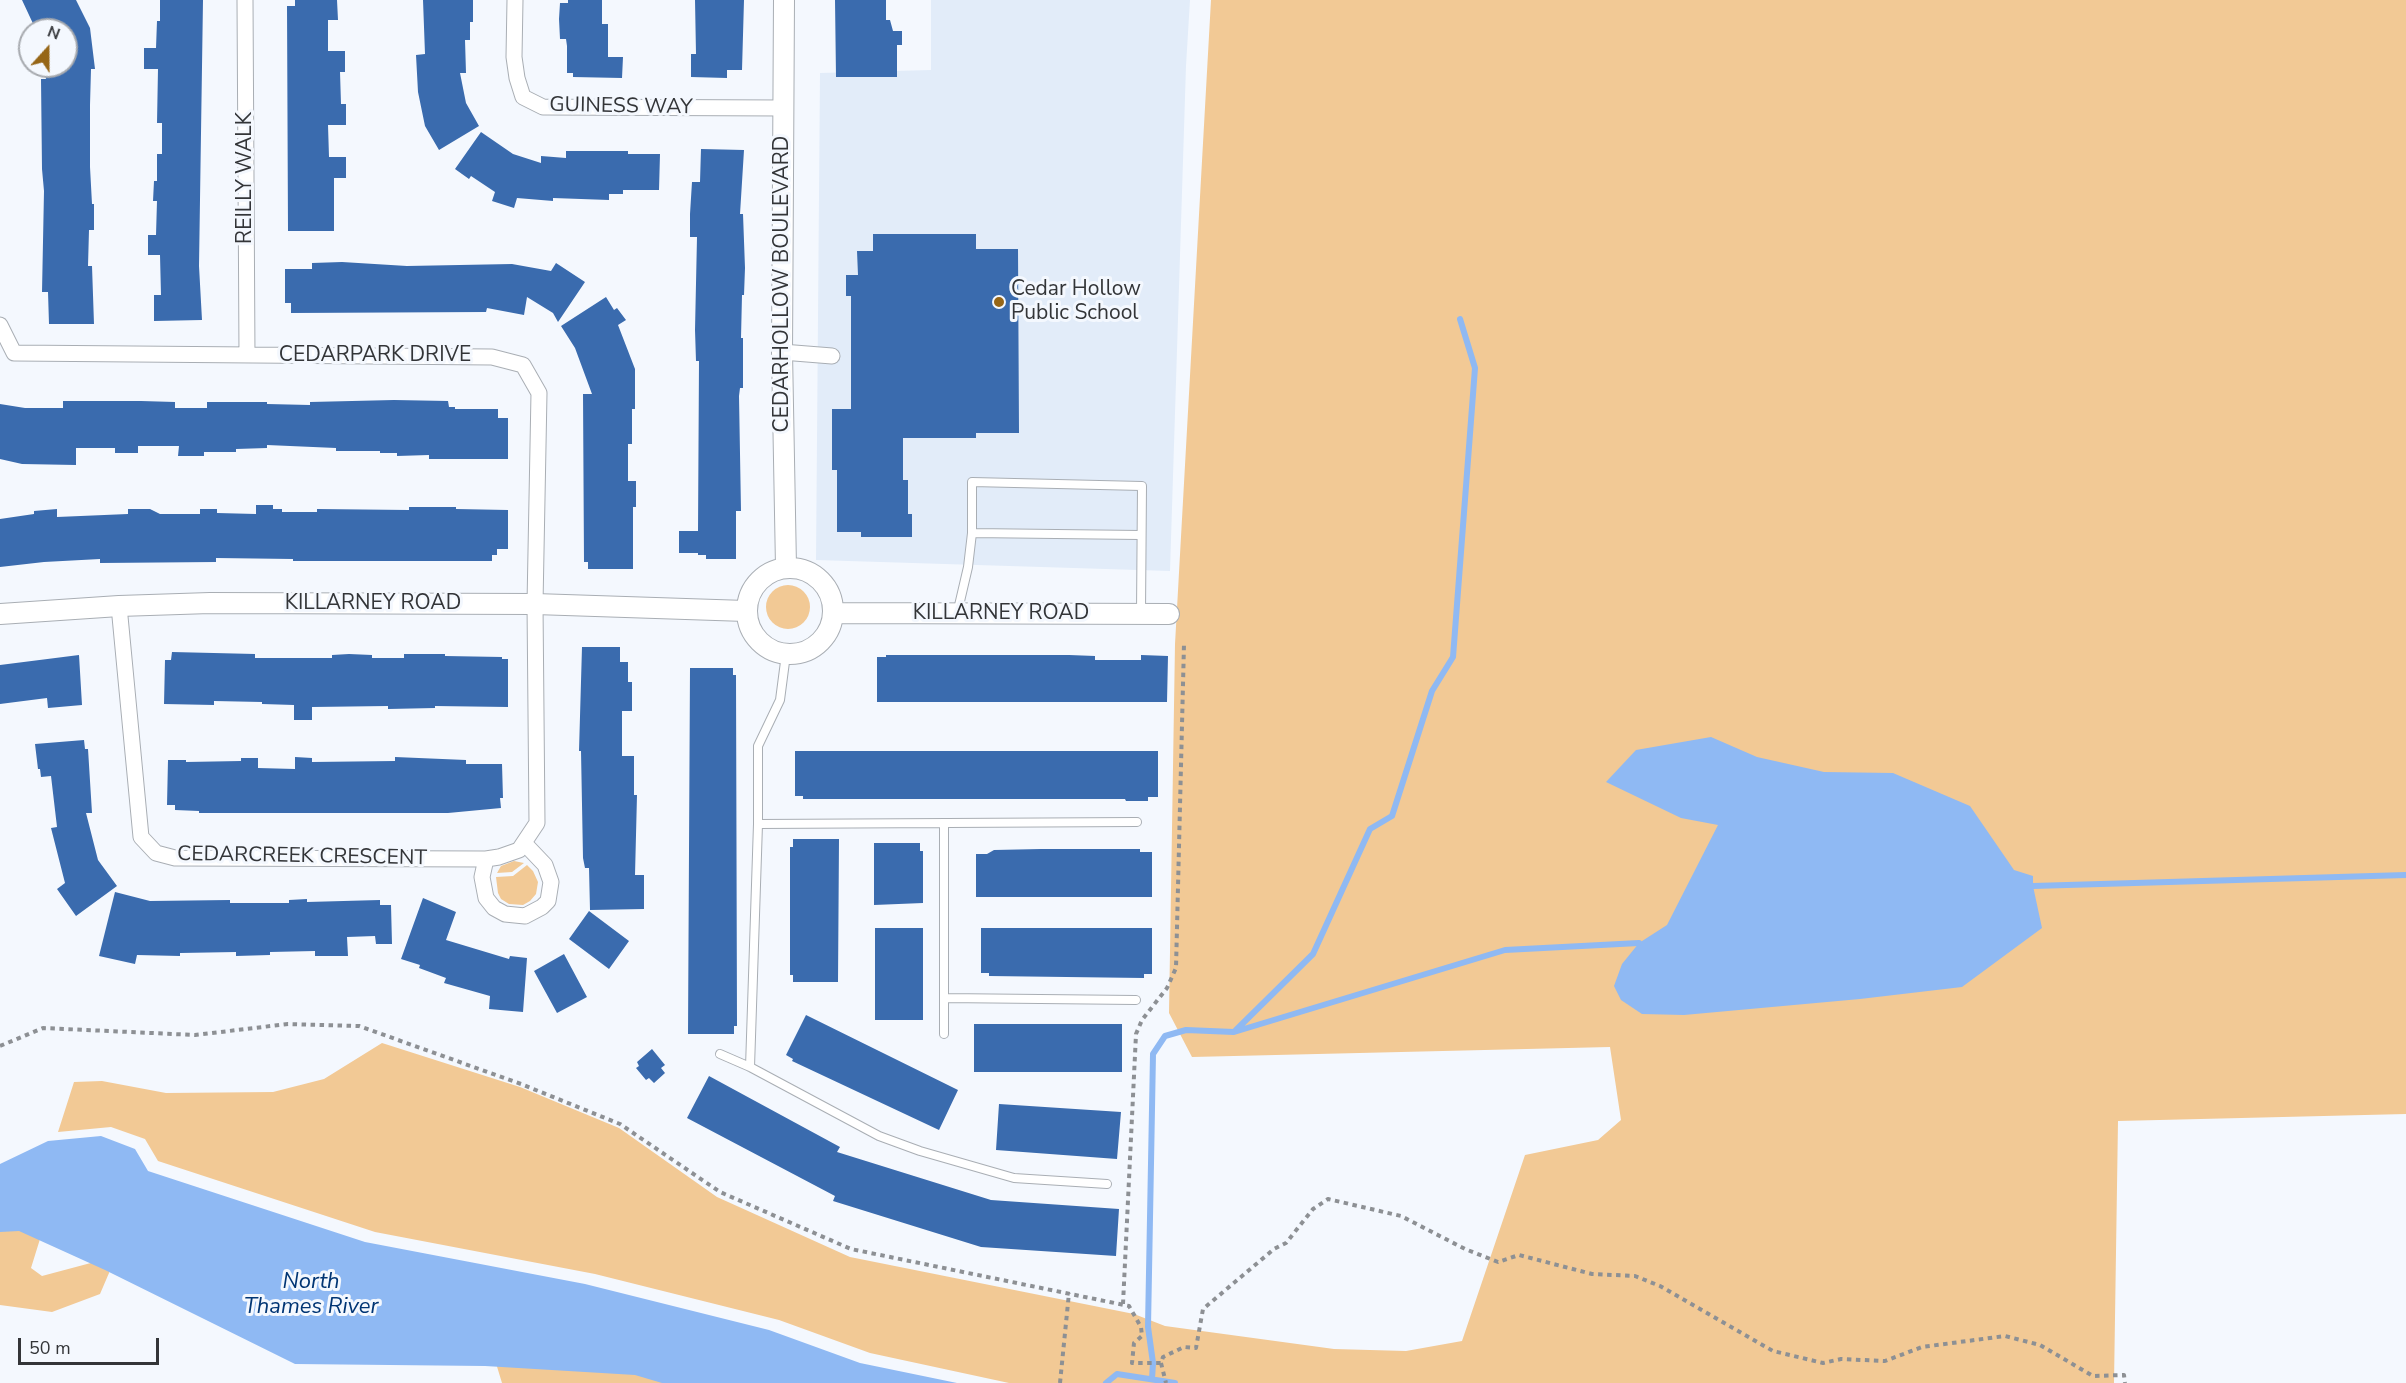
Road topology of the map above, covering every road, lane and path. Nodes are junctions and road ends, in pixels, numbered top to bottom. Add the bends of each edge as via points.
1 (245, 0) edge
2 (515, 0) edge
3 (783, 0) edge
4 (783, 108) junction
5 (0, 325) edge
6 (782, 352) junction
7 (247, 355) junction
8 (832, 356) dead end
9 (972, 533) junction
10 (1140, 535) junction
11 (786, 567) junction
12 (535, 604) junction
13 (119, 606) junction
14 (746, 610) junction
15 (0, 614) edge
16 (834, 614) junction
17 (957, 614) junction
18 (1141, 614) junction
19 (1169, 614) dead end
20 (1184, 644) dead end
21 (786, 654) junction
22 (1137, 822) dead end
23 (944, 823) junction
24 (758, 824) junction
25 (525, 844) junction
26 (486, 859) junction
27 (944, 998) junction
28 (1136, 1000) dead end
29 (944, 1034) dead end
30 (0, 1046) edge
31 (720, 1054) dead end
32 (750, 1067) junction
33 (1107, 1184) dead end
34 (1069, 1293) junction
35 (1123, 1304) junction
36 (1161, 1363) junction
37 (1060, 1383) edge
38 (1166, 1383) edge
39 (2125, 1383) edge

1 - 7 street, REILLY WALK
2 - 4 street, GUINESS WAY via 517,78 524,97 543,107
3 - 4 street, CEDARHOLLOW BOULEVARD
4 - 6 street, CEDARHOLLOW BOULEVARD
5 - 7 street, CEDARPARK DRIVE via 14,353
6 - 8 street
6 - 11 street, CEDARHOLLOW BOULEVARD
7 - 12 street, CEDARPARK DRIVE via 492,357 523,364 539,393
9 - 10 lane
9 - 10 lane via 972,482 1142,486
9 - 17 lane
10 - 18 lane
11 - 14 street via 759,580 750,592
11 - 16 street via 818,577 828,589
12 - 13 street, KILLARNEY ROAD
12 - 14 street, KILLARNEY ROAD
12 - 25 street via 537,823
13 - 15 street, KILLARNEY ROAD
13 - 26 street, CEDARCREEK CRESCENT via 141,837 156,852 175,858
14 - 21 street via 752,633 762,644
16 - 17 street, KILLARNEY ROAD
16 - 21 street via 826,636 815,646 801,653
17 - 18 street, KILLARNEY ROAD
18 - 19 street, KILLARNEY ROAD
20 - 35 path via 1176,968 1136,1034
21 - 24 lane via 780,700 758,746
22 - 23 lane
23 - 24 lane
23 - 27 lane
24 - 32 lane
25 - 26 street, CEDARCREEK CRESCENT via 510,854
25 - 26 street via 545,865 551,882 548,901 534,913 515,916 494,908 483,886
27 - 28 lane
27 - 29 lane
30 - 34 path via 43,1028 195,1035 288,1024 359,1026 620,1124 720,1192 851,1249
31 - 32 lane
32 - 33 lane via 879,1136 920,1151 1014,1178
34 - 35 path
34 - 37 path
35 - 36 path via 1129,1306 1141,1327 1142,1336 1134,1343 1132,1363
36 - 38 path
36 - 39 path via 1163,1357 1184,1347 1196,1348 1203,1309 1286,1243 1313,1209 1328,1199 1401,1216 1498,1262 1519,1255 1592,1274 1635,1276 1660,1286 1773,1351 1823,1363 1841,1359 1885,1361 1922,1347 2005,1336 2040,1345 2093,1376 2124,1375

